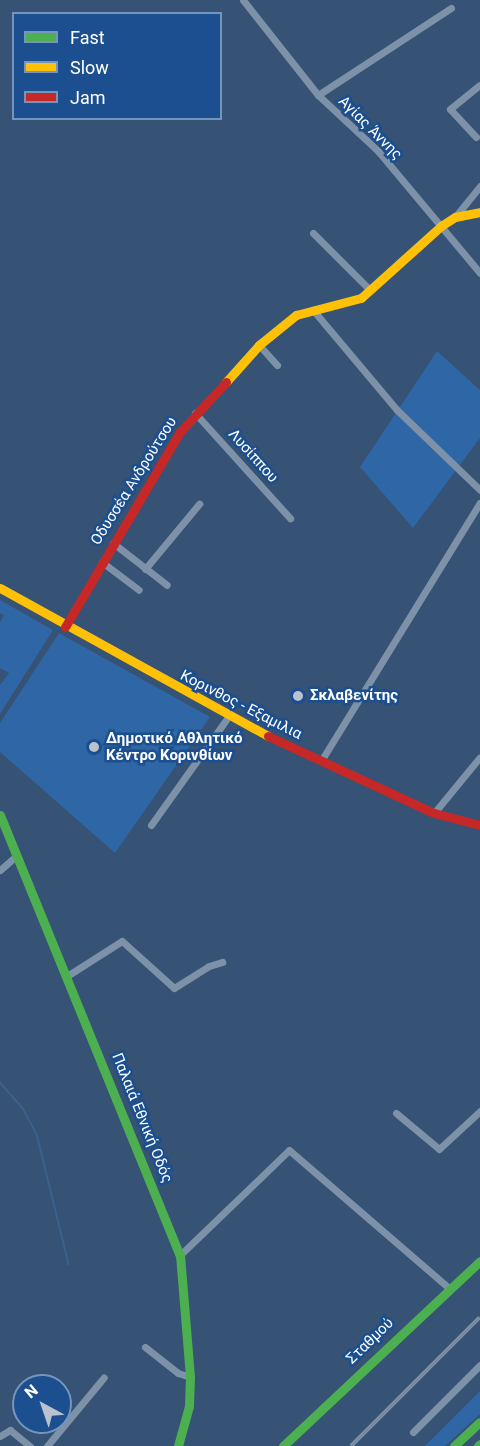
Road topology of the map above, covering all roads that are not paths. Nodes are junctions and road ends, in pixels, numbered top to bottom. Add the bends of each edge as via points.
1 (243, 0) edge
2 (451, 8) dead end
3 (480, 86) edge
4 (318, 95) junction
5 (476, 137) dead end
6 (480, 186) edge
7 (480, 212) edge
8 (455, 217) junction
9 (441, 226) junction
10 (313, 233) dead end
11 (480, 273) edge
12 (370, 290) junction
13 (314, 310) junction
14 (259, 345) junction
15 (277, 365) dead end
16 (195, 413) junction
17 (480, 490) edge
18 (480, 502) edge
19 (199, 504) dead end
20 (290, 518) dead end
21 (113, 543) junction
22 (102, 562) junction
23 (145, 568) junction
24 (167, 585) dead end
25 (0, 588) edge
26 (139, 590) dead end
27 (64, 627) junction
28 (228, 717) junction
29 (480, 757) edge
30 (321, 761) junction
31 (435, 813) junction
32 (0, 815) edge
33 (151, 825) dead end
34 (480, 825) edge
35 (16, 856) junction
36 (0, 870) edge
37 (222, 962) dead end
38 (67, 976) junction
39 (480, 1111) edge
40 (396, 1113) dead end
41 (180, 1255) junction
42 (480, 1261) edge
43 (449, 1288) junction
44 (145, 1347) dead end
45 (480, 1365) edge
46 (104, 1377) dead end
47 (190, 1377) junction
48 (480, 1422) edge
49 (413, 1432) dead end
50 (0, 1436) edge
51 (30, 1446) edge
52 (47, 1446) edge
53 (178, 1446) edge
54 (283, 1446) edge
55 (454, 1446) edge

1 - 4 street, Αγίας Άννης
2 - 4 street
3 - 5 street via 450,109
4 - 9 street, Αγίας Άννης via 378,152
6 - 8 street
7 - 8 main road, Οδυσσέα Ανδρούτσου
8 - 9 main road, Οδυσσέα Ανδρούτσου
9 - 11 street, Αγίας Άννης
9 - 12 main road, Οδυσσέα Ανδρούτσου
10 - 12 street
12 - 13 main road, Οδυσσέα Ανδρούτσου via 360,298
13 - 14 main road, Οδυσσέα Ανδρούτσου via 284,323
13 - 17 street via 397,410
14 - 15 street
14 - 16 main road, Οδυσσέα Ανδρούτσου
16 - 20 street, Λυσίππου
16 - 21 main road, Οδυσσέα Ανδρούτσου
18 - 30 street
19 - 23 street
21 - 22 main road, Οδυσσέα Ανδρούτσου
21 - 23 street
22 - 26 street
22 - 27 main road, Οδυσσέα Ανδρούτσου
23 - 24 street
25 - 27 main road, Κορινθος - Εξαμιλια
27 - 28 main road, Κορινθος - Εξαμιλια
28 - 30 main road, Κορινθος - Εξαμιλια
28 - 33 street
29 - 31 street
30 - 31 main road, Κορινθος - Εξαμιλια
31 - 34 main road, Κορινθος - Εξαμιλια
32 - 35 main road, Παλαιά Εθνική Οδός
35 - 36 street
35 - 38 main road, Παλαιά Εθνική Οδός
37 - 38 street via 174,988 122,941
38 - 41 main road, Παλαιά Εθνική Οδός
39 - 40 street via 440,1149
41 - 43 street via 289,1150
41 - 47 main road, Παλαιά Εθνική Οδός via 189,1316
42 - 43 main road, Σταθμού
43 - 54 main road, Σταθμού
44 - 47 street
45 - 49 street
46 - 52 street
47 - 53 main road, Παλαιά Εθνική Οδός via 189,1406
48 - 55 main road
50 - 51 street via 10,1430

